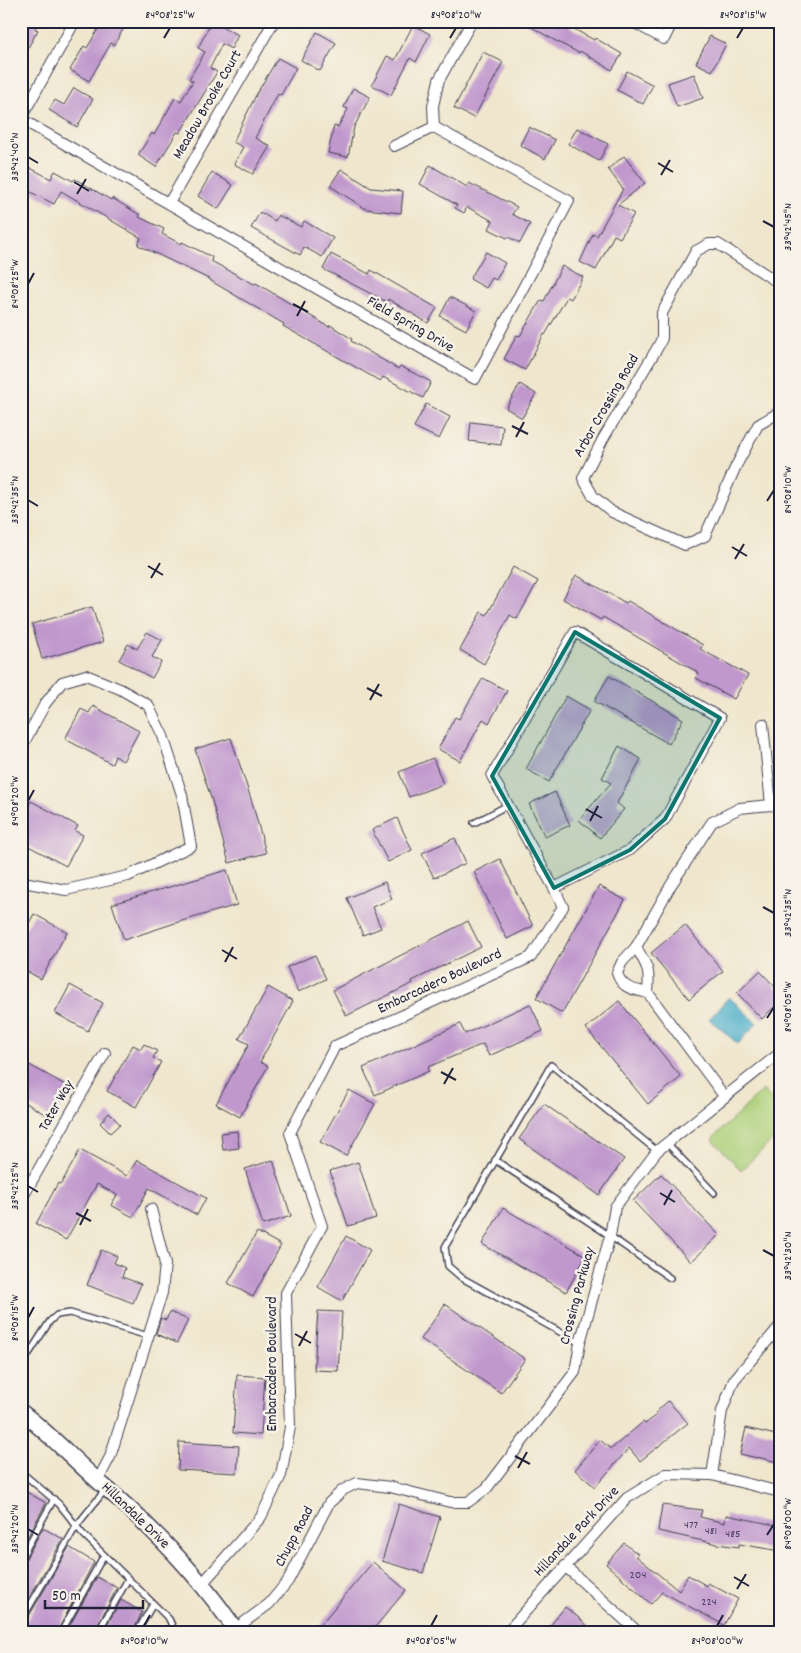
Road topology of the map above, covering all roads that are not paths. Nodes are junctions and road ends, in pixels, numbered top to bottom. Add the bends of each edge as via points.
1 (75, 21) edge
2 (274, 21) edge
3 (472, 21) edge
4 (631, 21) edge
5 (673, 21) edge
6 (21, 118) edge
7 (434, 127) junction
8 (394, 146) dead end
9 (169, 203) junction
10 (780, 286) edge
11 (780, 412) edge
12 (763, 724) dead end
13 (21, 748) edge
14 (508, 805) junction
15 (776, 806) edge
16 (474, 823) dead end
17 (22, 882) edge
18 (554, 888) junction
19 (636, 947) junction
20 (648, 993) junction
21 (105, 1053) dead end
22 (780, 1053) edge
23 (724, 1096) junction
24 (667, 1142) junction
25 (657, 1151) junction
26 (495, 1160) junction
27 (714, 1193) dead end
28 (21, 1200) edge
29 (151, 1210) dead end
30 (610, 1236) junction
31 (670, 1278) dead end
32 (780, 1326) edge
33 (148, 1336) junction
34 (580, 1343) junction
35 (21, 1366) edge
36 (21, 1412) edge
37 (23, 1474) edge
38 (712, 1474) junction
39 (21, 1482) edge
40 (103, 1484) junction
41 (390, 1487) joint
42 (780, 1492) edge
43 (54, 1499) junction
44 (77, 1526) junction
45 (104, 1555) junction
46 (21, 1558) edge
47 (565, 1566) junction
48 (128, 1579) junction
49 (202, 1584) junction
50 (153, 1604) junction
51 (21, 1621) edge
52 (236, 1630) edge
53 (61, 1632) edge
54 (98, 1632) edge
55 (137, 1632) edge
56 (175, 1632) edge
57 (507, 1632) edge
58 (638, 1632) edge

1 - 6 street
2 - 9 street, Meadow Brooke Court
3 - 7 street via 439,80 433,106
4 - 5 street via 664,39
6 - 9 street, Field Spring Drive
7 - 8 street
7 - 9 street, Field Spring Drive via 569,201 475,379
10 - 11 street, Arbor Crossing Road via 718,244 709,244 696,251 662,313 659,345 583,478 593,496 612,512 685,545 705,536 758,425
12 - 15 street
13 - 17 street via 45,704 62,682 86,675 148,705 163,736 182,795 190,846 128,876 66,890
14 - 16 lane
14 - 18 street, Embarcadero Boulevard
14 - 18 street, Embarcadero Boulevard via 492,776 575,632 720,718 665,819 630,850
15 - 19 street via 740,808 712,822
18 - 49 street, Embarcadero Boulevard via 563,907 531,957 335,1046 290,1134 322,1226 286,1293 290,1426 281,1475 261,1517
19 - 20 street via 650,974
19 - 20 street via 622,962 617,972 619,980 626,987
20 - 23 street
21 - 28 street, Tater Way
22 - 23 street, Crossing Parkway
23 - 24 street, Crossing Parkway
24 - 25 street, Crossing Parkway
24 - 27 lane
25 - 26 lane via 551,1066
25 - 30 street, Crossing Parkway via 615,1207
26 - 30 lane
26 - 34 lane via 445,1247 448,1266 462,1278
29 - 33 street via 165,1264 162,1293
30 - 31 lane
30 - 34 street, Crossing Parkway
32 - 38 street via 734,1380 722,1411
33 - 35 lane via 70,1313 57,1315
33 - 40 street
34 - 41 street, Crossing Parkway via 575,1372 487,1488 468,1502 450,1502
36 - 40 main road, Hillandale Drive
37 - 39 lane
37 - 43 lane
38 - 42 street, Hillandale Park Drive
38 - 47 street, Hillandale Park Drive via 666,1474 627,1498
40 - 44 lane
40 - 49 main road, Hillandale Drive
41 - 52 street, Chupp Road via 357,1483 329,1503 288,1580 269,1604
43 - 44 lane
43 - 46 lane
44 - 45 lane
44 - 51 lane
45 - 48 lane
45 - 53 lane
47 - 57 street, Hillandale Park Drive
47 - 58 street
48 - 50 lane
48 - 54 lane
49 - 52 main road, Hillandale Drive
50 - 55 lane
50 - 56 lane via 169,1619

